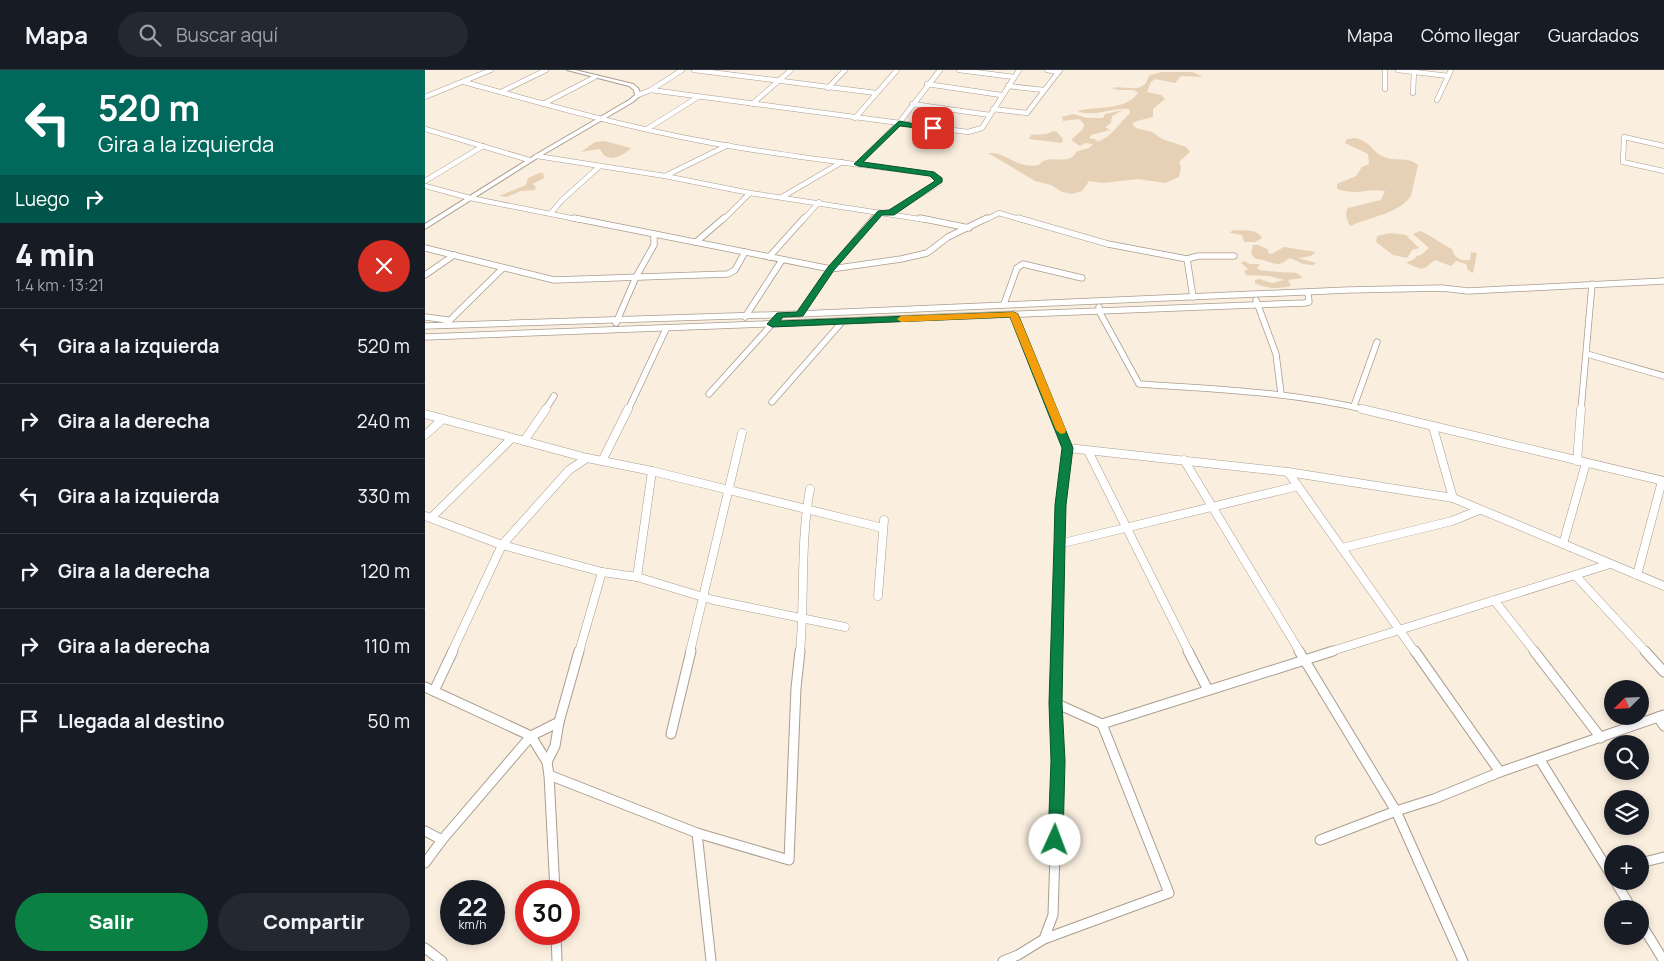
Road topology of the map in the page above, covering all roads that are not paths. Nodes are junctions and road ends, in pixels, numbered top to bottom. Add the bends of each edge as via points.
1 (491, 70) edge
2 (546, 70) edge
3 (569, 70) edge
4 (681, 70) edge
5 (694, 70) edge
6 (738, 70) edge
7 (791, 70) edge
8 (845, 70) edge
9 (897, 70) edge
10 (940, 70) edge
11 (959, 70) edge
12 (1019, 70) edge
13 (1047, 70) edge
14 (1385, 70) edge
15 (1398, 70) edge
16 (1451, 70) edge
17 (1059, 71) edge
18 (1414, 71) edge
19 (730, 76) junction
20 (1448, 76) junction
21 (595, 77) junction
22 (1014, 77) junction
23 (464, 82) junction
24 (778, 82) junction
25 (927, 84) junction
26 (1008, 86) junction
27 (828, 88) junction
28 (1385, 89) dead end
29 (651, 90) junction
30 (1044, 90) junction
31 (501, 92) junction
32 (876, 93) junction
33 (1413, 93) dead end
34 (638, 95) junction
35 (1001, 95) junction
36 (425, 97) edge
37 (698, 97) junction
38 (1437, 100) dead end
39 (543, 104) junction
40 (752, 104) junction
41 (912, 104) junction
42 (993, 109) junction
43 (990, 115) junction
44 (855, 118) junction
45 (599, 119) junction
46 (899, 123) junction
47 (647, 129) junction
48 (427, 131) edge
49 (728, 145) junction
50 (483, 146) junction
51 (1664, 146) edge
52 (537, 156) junction
53 (529, 160) junction
54 (842, 162) junction
55 (858, 164) junction
56 (600, 166) junction
57 (1664, 171) edge
58 (665, 176) junction
59 (425, 181) edge
60 (425, 186) edge
61 (750, 193) junction
62 (783, 196) junction
63 (471, 198) junction
64 (819, 202) junction
65 (880, 212) junction
66 (551, 213) junction
67 (891, 213) junction
68 (425, 227) edge
69 (969, 228) junction
70 (654, 234) junction
71 (679, 240) junction
72 (696, 242) junction
73 (654, 245) junction
74 (425, 248) edge
75 (745, 252) junction
76 (454, 255) junction
77 (1234, 256) dead end
78 (769, 257) junction
79 (1187, 259) junction
80 (782, 260) junction
81 (503, 268) junction
82 (831, 269) junction
83 (425, 275) edge
84 (635, 277) junction
85 (1082, 278) dead end
86 (1664, 281) edge
87 (1591, 284) junction
88 (1308, 294) junction
89 (1254, 295) junction
90 (1272, 295) junction
91 (1193, 297) junction
92 (1098, 302) junction
93 (1050, 303) junction
94 (1003, 304) junction
95 (1275, 304) junction
96 (1258, 305) junction
97 (1099, 311) junction
98 (1051, 313) junction
99 (799, 314) junction
100 (1014, 314) junction
101 (780, 315) junction
102 (746, 316) junction
103 (425, 317) edge
104 (617, 319) junction
105 (842, 322) junction
106 (447, 323) junction
107 (772, 324) junction
108 (740, 325) junction
109 (425, 326) edge
110 (666, 329) junction
111 (614, 330) junction
112 (425, 337) edge
113 (1377, 342) dead end
114 (1587, 354) junction
115 (1664, 376) edge
116 (709, 394) dead end
117 (1281, 394) junction
118 (554, 396) dead end
119 (772, 402) dead end
120 (1354, 406) junction
121 (425, 414) edge
122 (443, 419) junction
123 (1433, 427) junction
124 (742, 433) dead end
125 (425, 435) edge
126 (513, 438) junction
127 (524, 441) junction
128 (1068, 448) junction
129 (1088, 450) junction
130 (587, 458) junction
131 (1185, 460) junction
132 (602, 461) junction
133 (1577, 461) junction
134 (1586, 463) junction
135 (652, 471) junction
136 (1288, 472) junction
137 (1663, 481) edge
138 (1298, 486) junction
139 (810, 489) dead end
140 (728, 491) junction
141 (1453, 498) junction
142 (1212, 506) junction
143 (806, 510) junction
144 (1479, 510) junction
145 (428, 517) edge
146 (1127, 527) junction
147 (1059, 544) junction
148 (1563, 544) junction
149 (502, 545) junction
150 (1342, 548) junction
151 (1610, 564) junction
152 (601, 572) junction
153 (1575, 575) junction
154 (1637, 575) junction
155 (637, 576) junction
156 (1664, 586) edge
157 (702, 595) junction
158 (877, 596) dead end
159 (1494, 600) junction
160 (803, 618) junction
161 (845, 627) dead end
162 (1400, 630) junction
163 (1305, 659) junction
164 (1664, 672) edge
165 (429, 689) edge
166 (1208, 690) junction
167 (1055, 703) junction
168 (1662, 719) edge
169 (559, 722) junction
170 (1102, 724) junction
171 (671, 734) dead end
172 (531, 736) junction
173 (1601, 738) junction
174 (1539, 760) junction
175 (547, 762) junction
176 (1500, 772) junction
177 (549, 775) junction
178 (1396, 811) junction
179 (425, 831) edge
180 (697, 833) junction
181 (442, 840) junction
182 (1320, 840) dead end
183 (1664, 857) edge
184 (1649, 861) edge
185 (1604, 862) edge
186 (425, 863) edge
187 (554, 880) edge
188 (1649, 937) edge
189 (1044, 939) junction
190 (556, 945) edge
191 (425, 948) edge
192 (442, 961) edge
193 (557, 961) edge
194 (711, 961) edge
195 (1003, 961) edge
196 (1463, 961) edge
197 (1664, 961) edge

1 - 23 street
2 - 31 street
3 - 21 street
4 - 29 street
5 - 19 street
6 - 19 street
7 - 24 street
8 - 27 street
9 - 32 street
10 - 25 street
11 - 22 street
12 - 22 street
13 - 17 street
14 - 28 street
15 - 18 street
16 - 20 street
17 - 30 street
18 - 20 street
18 - 33 street
19 - 24 street
20 - 38 street
21 - 34 street via 631,85
21 - 39 street
22 - 26 street
23 - 31 street
23 - 36 street
24 - 27 street
24 - 40 street
25 - 35 street
25 - 41 street
26 - 30 street
26 - 35 street
27 - 32 street
29 - 34 street
29 - 37 street
30 - 42 street via 1027,113
31 - 39 street
32 - 44 street
34 - 45 street
35 - 42 street
37 - 40 street
37 - 47 street
39 - 45 street
40 - 44 street
41 - 43 street
41 - 46 street
42 - 43 street
43 - 46 street via 982,128 968,132
44 - 46 street
45 - 47 street
45 - 52 street
46 - 55 street
47 - 49 street
48 - 50 street
49 - 54 street
49 - 58 street
50 - 53 street
50 - 59 street
51 - 57 street via 1624,137 1623,162
52 - 53 street
52 - 56 street
53 - 63 street
54 - 55 street
54 - 62 street
55 - 67 street via 932,174 940,180
56 - 58 street
56 - 66 street
58 - 61 street
60 - 63 street
61 - 62 street
61 - 72 street
62 - 64 street
63 - 66 street
63 - 68 street
64 - 65 street
64 - 78 street
65 - 67 street
65 - 82 street
66 - 70 street
67 - 69 street
69 - 79 street via 999,213 1108,244
69 - 82 street via 948,237 927,253
70 - 71 street
70 - 73 street
71 - 72 street
71 - 73 street
72 - 75 street
73 - 84 street
74 - 76 street
75 - 78 street
75 - 84 street via 735,270 728,274
76 - 81 street
76 - 83 street
77 - 79 street
78 - 80 street
79 - 91 street
80 - 82 street
80 - 102 street
81 - 84 street via 555,280
81 - 106 street
82 - 99 street
84 - 104 street
85 - 94 street via 1023,264 1019,266
86 - 87 street
87 - 88 street via 1469,291 1442,288
87 - 114 street
88 - 90 street
88 - 95 street via 1308,302
89 - 90 street
89 - 91 street
89 - 96 street
90 - 95 street
91 - 92 street
92 - 93 street
92 - 97 street
93 - 94 street
93 - 98 street
94 - 99 street
95 - 96 street
96 - 97 street
96 - 117 street via 1276,354
97 - 98 street
97 - 117 street via 1139,384
98 - 100 street
99 - 101 street
100 - 105 street
100 - 128 street
101 - 102 street
101 - 107 street
102 - 104 street
102 - 108 street
103 - 106 street
104 - 106 street
104 - 111 street
105 - 107 street
105 - 119 street
106 - 109 street
107 - 108 street
107 - 116 street
108 - 110 street
110 - 111 street
110 - 132 street
111 - 112 street
113 - 120 street
114 - 115 street
114 - 133 street
117 - 120 street
118 - 127 street
120 - 123 street
121 - 122 street
122 - 125 street
122 - 126 street
123 - 133 street
123 - 141 street
124 - 140 street
126 - 127 street
126 - 145 street
127 - 130 street
128 - 129 street
128 - 147 street
129 - 131 street
129 - 146 street
130 - 132 street
130 - 149 street via 569,470
131 - 136 street
131 - 142 street
132 - 135 street
133 - 134 street
134 - 137 street
134 - 148 street
135 - 140 street
135 - 155 street
136 - 138 street
136 - 141 street
137 - 154 street
138 - 142 street
138 - 150 street
139 - 143 street
140 - 143 street
140 - 157 street
141 - 144 street
142 - 146 street
142 - 163 street
143 - 158 street via 883,524
143 - 160 street
144 - 148 street
144 - 150 street via 1453,521
145 - 149 street
146 - 147 street
146 - 166 street
147 - 167 street
148 - 151 street
149 - 152 street
149 - 165 street
150 - 162 street
151 - 153 street
151 - 154 street
152 - 155 street
152 - 169 street
153 - 159 street
153 - 164 street
154 - 156 street
155 - 157 street
157 - 160 street
157 - 171 street
159 - 162 street
159 - 173 street
160 - 161 street
160 - 180 street via 796,688 789,860
162 - 163 street
162 - 176 street
163 - 166 street
163 - 178 street
165 - 172 street
166 - 170 street
167 - 170 street
167 - 189 street via 1058,761 1053,915
168 - 173 street
169 - 172 street
169 - 175 street via 555,746
170 - 189 street via 1169,893
172 - 175 street
172 - 181 street
173 - 174 street
174 - 176 street
174 - 185 street
175 - 177 street
176 - 178 street
177 - 180 street
177 - 187 street
178 - 182 street
178 - 196 street
179 - 181 street
180 - 194 street
181 - 186 street
183 - 184 street
188 - 197 street
189 - 195 street
190 - 193 street
191 - 192 street

